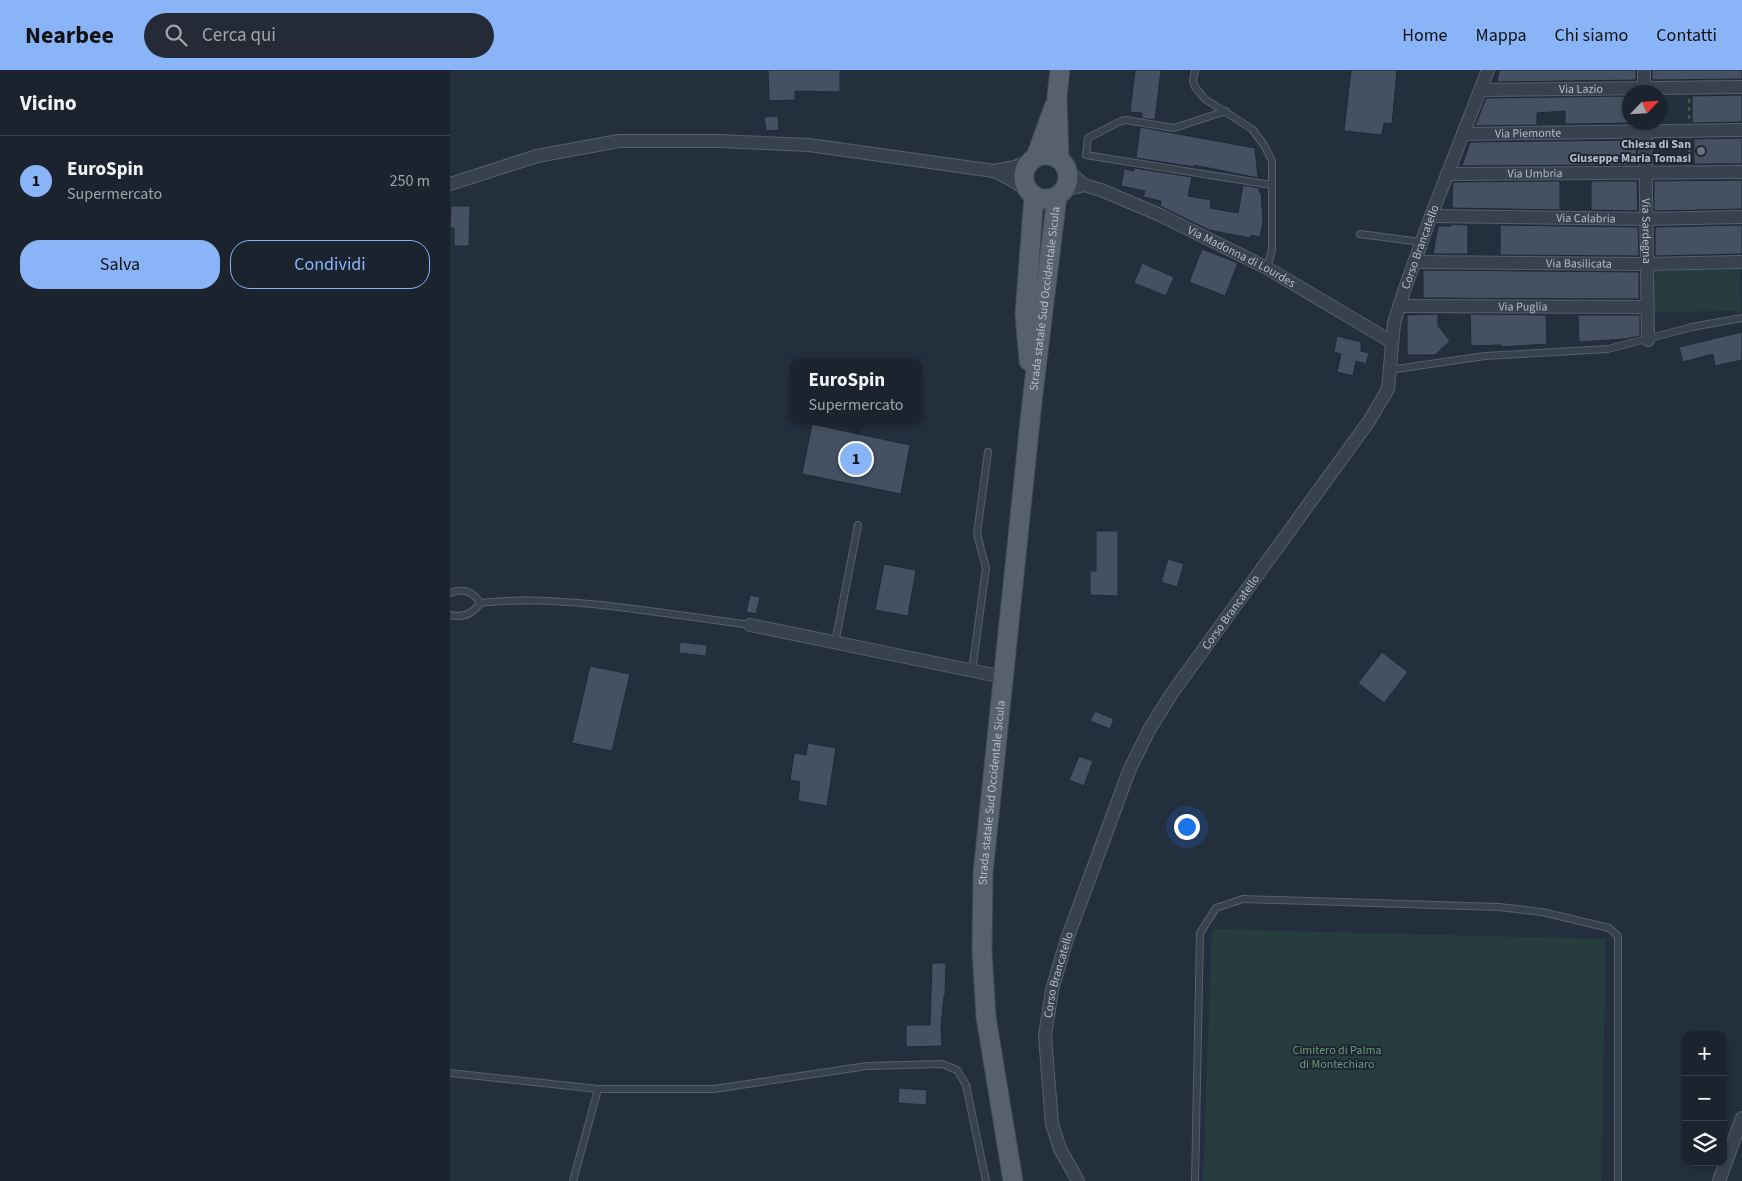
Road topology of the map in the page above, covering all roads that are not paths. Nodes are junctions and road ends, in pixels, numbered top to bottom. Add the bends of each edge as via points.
1 (1060, 70) edge
2 (1195, 70) edge
3 (1488, 70) edge
4 (1644, 70) edge
5 (1644, 85) edge
6 (1742, 87) edge
7 (1667, 89) edge
8 (1481, 90) junction
9 (1622, 90) edge
10 (1057, 96) junction
11 (1226, 111) junction
12 (1622, 127) edge
13 (1667, 127) edge
14 (1645, 130) edge
15 (1742, 130) edge
16 (1463, 134) junction
17 (1033, 159) junction
18 (1063, 165) junction
19 (994, 171) junction
20 (1645, 172) junction
21 (1742, 172) edge
22 (1447, 174) junction
23 (450, 184) edge
24 (1084, 185) junction
25 (1272, 185) junction
26 (1061, 193) junction
27 (1032, 194) junction
28 (1431, 216) junction
29 (1742, 217) edge
30 (1646, 218) junction
31 (1360, 234) dead end
32 (1421, 242) junction
33 (1414, 262) junction
34 (1742, 262) edge
35 (1646, 264) junction
36 (1267, 268) junction
37 (1399, 306) junction
38 (1647, 307) junction
39 (1742, 318) edge
40 (1648, 340) junction
41 (1392, 342) junction
42 (1389, 370) junction
43 (1032, 402) junction
44 (988, 452) dead end
45 (858, 524) dead end
46 (450, 593) edge
47 (480, 603) junction
48 (450, 615) edge
49 (750, 625) joint
50 (835, 643) junction
51 (972, 671) junction
52 (1003, 677) junction
53 (450, 1073) edge
54 (598, 1089) junction
55 (1742, 1118) edge
56 (1077, 1179) edge
57 (573, 1181) edge
58 (986, 1181) edge
59 (1013, 1181) edge
60 (1195, 1181) edge
61 (1618, 1181) edge
62 (1719, 1181) edge

1 - 10 main road, Strada statale Sud Occidentale Sicula
2 - 11 lane via 1195,87 1205,99
3 - 8 street, Corso Brancatello
4 - 5 street
6 - 7 street, Via Lazio
8 - 9 street, Via Lazio
8 - 16 street, Corso Brancatello
10 - 17 main road, Strada statale Sud Occidentale Sicula
10 - 18 main road, Strada statale Sud Occidentale Sicula
11 - 25 lane via 1252,129 1264,144 1272,161
11 - 25 lane via 1174,128 1121,121 1088,138 1086,155
12 - 16 street, Via Piemonte
13 - 15 street, Via Piemonte
14 - 20 street, Via Sardegna
16 - 22 street, Corso Brancatello
17 - 18 main road via 1048,155
17 - 19 street
17 - 27 main road, Strada statale Sud Occidentale Sicula via 1026,166 1024,177 1025,186
18 - 24 street, Via Madonna di Lourdes
18 - 26 main road, Strada statale Sud Occidentale Sicula via 1068,181
19 - 23 street via 809,145 619,141 536,156
19 - 27 street
20 - 21 street, Via Umbria
20 - 22 street, Via Umbria
20 - 30 street, Via Sardegna
22 - 28 street, Corso Brancatello
24 - 26 street
24 - 36 street, Via Madonna di Lourdes via 1160,215
25 - 36 lane via 1272,250
26 - 27 main road, Strada statale Sud Occidentale Sicula via 1043,199
26 - 43 main road, Strada statale Sud Occidentale Sicula
27 - 43 main road, Strada statale Sud Occidentale Sicula via 1025,314
28 - 30 street, Via Calabria
28 - 32 street, Corso Brancatello
29 - 30 street, Via Calabria
30 - 35 street, Via Sardegna
31 - 32 lane
32 - 33 street, Corso Brancatello
33 - 35 street, Via Basilicata
33 - 37 street, Corso Brancatello
34 - 35 street, Via Basilicata
35 - 38 street, Via Sardegna
36 - 41 street, Via Madonna di Lourdes
37 - 38 street, Via Puglia
37 - 41 street, Corso Brancatello
38 - 40 street, Via Sardegna
39 - 40 lane via 1692,327
40 - 42 lane via 1608,349 1485,356
41 - 42 street, Corso Brancatello
42 - 56 street, Corso Brancatello via 1388,389 1369,422 1172,693 1129,771 1067,939 1052,990 1045,1036 1052,1124 1060,1150
43 - 52 main road, Strada statale Sud Occidentale Sicula
44 - 51 lane via 977,534 986,568
45 - 50 lane
46 - 47 lane via 462,590 472,594
47 - 48 lane via 468,614
47 - 49 lane via 543,599
49 - 50 street
50 - 51 street
51 - 52 street
52 - 59 main road, Strada statale Sud Occidentale Sicula via 983,873 982,951 986,1017
53 - 54 lane
54 - 57 lane
54 - 58 lane via 714,1089 867,1066 942,1064 957,1070 966,1085
55 - 62 street
60 - 61 lane via 1200,933 1216,908 1243,900 1499,907 1542,912 1609,928 1618,936

